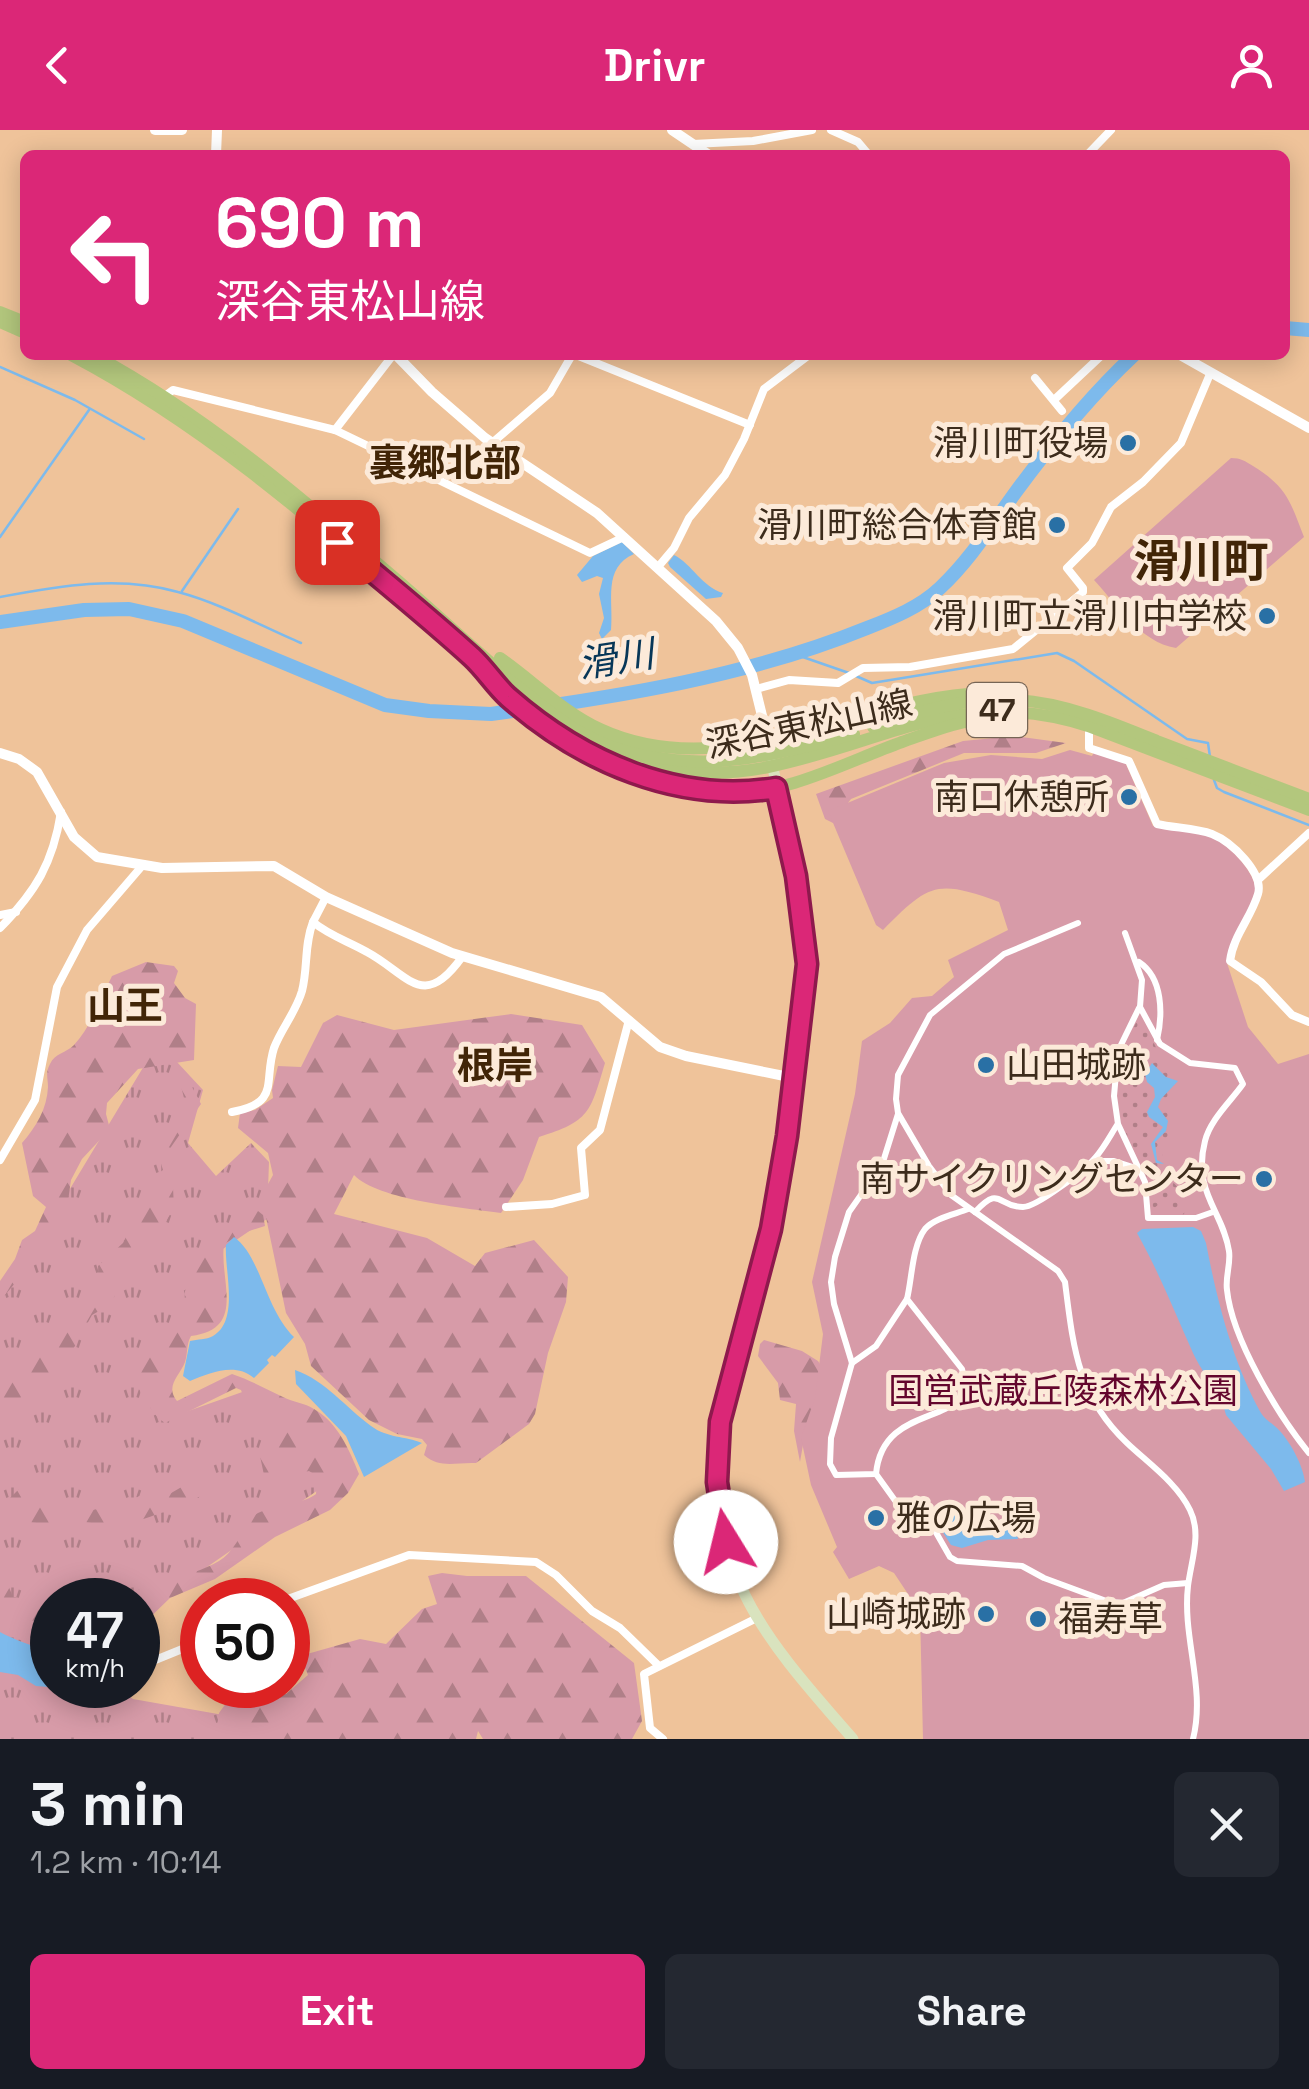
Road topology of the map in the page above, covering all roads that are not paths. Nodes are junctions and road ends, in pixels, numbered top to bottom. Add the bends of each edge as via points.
1 (155, 130) edge
2 (182, 130) edge
3 (672, 130) edge
4 (812, 130) edge
5 (831, 130) edge
6 (1111, 130) edge
7 (692, 144) junction
8 (701, 150) edge
9 (865, 150) edge
10 (1092, 150) edge
11 (80, 360) edge
12 (103, 360) edge
13 (391, 360) edge
14 (400, 360) edge
15 (571, 360) edge
16 (587, 360) edge
17 (802, 360) edge
18 (1097, 360) edge
19 (1188, 360) edge
20 (1210, 374) junction
21 (1035, 378) dead end
22 (165, 396) junction
23 (1054, 400) junction
24 (1062, 411) dead end
25 (750, 424) junction
26 (1309, 428) edge
27 (335, 430) junction
28 (492, 442) junction
29 (624, 536) junction
30 (658, 567) junction
31 (464, 636) junction
32 (474, 659) junction
33 (755, 684) junction
34 (1089, 730) junction
35 (1121, 734) junction
36 (768, 740) junction
37 (0, 753) edge
38 (761, 763) junction
39 (1211, 767) junction
40 (776, 788) junction
41 (1309, 799) edge
42 (1309, 810) edge
43 (61, 812) junction
44 (1309, 833) edge
45 (142, 866) junction
46 (1258, 879) junction
47 (326, 897) junction
48 (16, 912) junction
49 (0, 915) edge
50 (313, 922) junction
51 (1078, 923) dead end
52 (0, 928) edge
53 (1125, 933) dead end
54 (462, 956) junction
55 (1138, 961) junction
56 (1140, 1007) junction
57 (629, 1020) junction
58 (1309, 1022) edge
59 (1158, 1040) junction
60 (794, 1078) junction
61 (232, 1112) dead end
62 (898, 1113) junction
63 (1118, 1124) junction
64 (0, 1160) edge
65 (1093, 1162) junction
66 (1140, 1170) junction
67 (506, 1207) dead end
68 (973, 1210) junction
69 (1213, 1212) junction
70 (908, 1299) junction
71 (852, 1364) junction
72 (1309, 1453) edge
73 (876, 1474) junction
74 (1188, 1583) junction
75 (310, 1591) edge
76 (756, 1619) junction
77 (659, 1666) junction
78 (664, 1739) edge
79 (853, 1739) edge
80 (1192, 1739) edge

1 - 2 street
3 - 7 street
4 - 7 street
5 - 9 street
6 - 10 street
7 - 8 street
11 - 32 main road, 深谷東松山線 / 47 via 227,452
12 - 22 main road, 深谷東松山線 / 47
13 - 27 street
14 - 28 street
15 - 28 street via 550,393
16 - 25 street
17 - 25 street via 764,389
18 - 23 street
19 - 20 street
20 - 26 street
20 - 33 street via 1180,443 1111,507 1092,543 1067,568 1083,592 1022,645 910,667 863,668 838,684
21 - 23 street
22 - 27 street via 174,390
22 - 31 main road, 深谷東松山線 / 47 via 276,477
23 - 24 street
25 - 30 street via 725,475
27 - 29 street via 590,553
28 - 29 street
29 - 30 street
30 - 33 street via 738,648
31 - 36 main road, 深谷東松山線 / 47 via 590,723 648,746
31 - 38 main road, 深谷東松山線 / 47 via 560,714 614,744 674,760
32 - 38 main road, 深谷東松山線 / 47 via 572,734 631,761 686,772
32 - 40 main road, 深谷東松山線 / 47 via 539,720 635,776 699,791
33 - 36 street
34 - 35 main road, 深谷東松山線 / 47
34 - 40 main road, 深谷東松山線 / 47 via 1028,718 973,720
34 - 46 street via 1089,748 1129,761 1156,824 1212,834
35 - 36 main road, 深谷東松山線 / 47 via 1079,706 990,692 929,699
35 - 38 main road, 深谷東松山線 / 47 via 1055,716 983,710
35 - 39 main road, 深谷東松山線 / 47
36 - 40 main road
37 - 43 street via 37,772
39 - 41 main road, 深谷東松山線 / 47
39 - 42 main road, 深谷東松山線 / 47
40 - 60 main road via 807,964
43 - 45 street via 90,852
43 - 48 street via 53,851
44 - 46 street
45 - 47 street via 274,866
45 - 64 street via 87,930 57,987 36,1100
46 - 58 street via 1230,961
47 - 50 street
47 - 54 street
48 - 49 street
48 - 52 street
50 - 54 street via 420,985 444,979
50 - 61 street via 301,994 272,1053 268,1090 251,1108
51 - 62 street via 1004,954 930,1015 898,1074
53 - 55 street
54 - 57 street via 585,991
55 - 56 street
55 - 59 street via 1157,984
56 - 59 street
56 - 63 street via 1114,1064
57 - 60 street via 671,1052
57 - 67 street via 600,1130 581,1148 585,1195
59 - 69 street via 1190,1062 1235,1068 1243,1084 1205,1138 1202,1173
60 - 76 main road via 771,1229 717,1453 720,1520 740,1590
62 - 68 street via 950,1194
62 - 71 street via 882,1165 849,1212 835,1257 834,1304
63 - 65 street
63 - 66 street
65 - 66 street
65 - 68 street via 1040,1201 1023,1207 994,1197
66 - 69 street via 1148,1218
68 - 70 street via 925,1229
68 - 74 street via 1050,1263 1065,1282 1077,1366 1094,1401 1190,1510 1196,1541
69 - 72 street via 1230,1252 1227,1290 1236,1321 1264,1388
70 - 71 street via 876,1346
70 - 73 street via 966,1383 951,1407 892,1433
71 - 73 street via 830,1464 836,1475
73 - 74 street via 900,1506 922,1508 956,1561 1022,1566 1109,1602
74 - 80 street via 1198,1703
75 - 77 street via 409,1555 536,1562
76 - 77 street
76 - 79 main road
77 - 78 street via 644,1674 644,1685 650,1728

